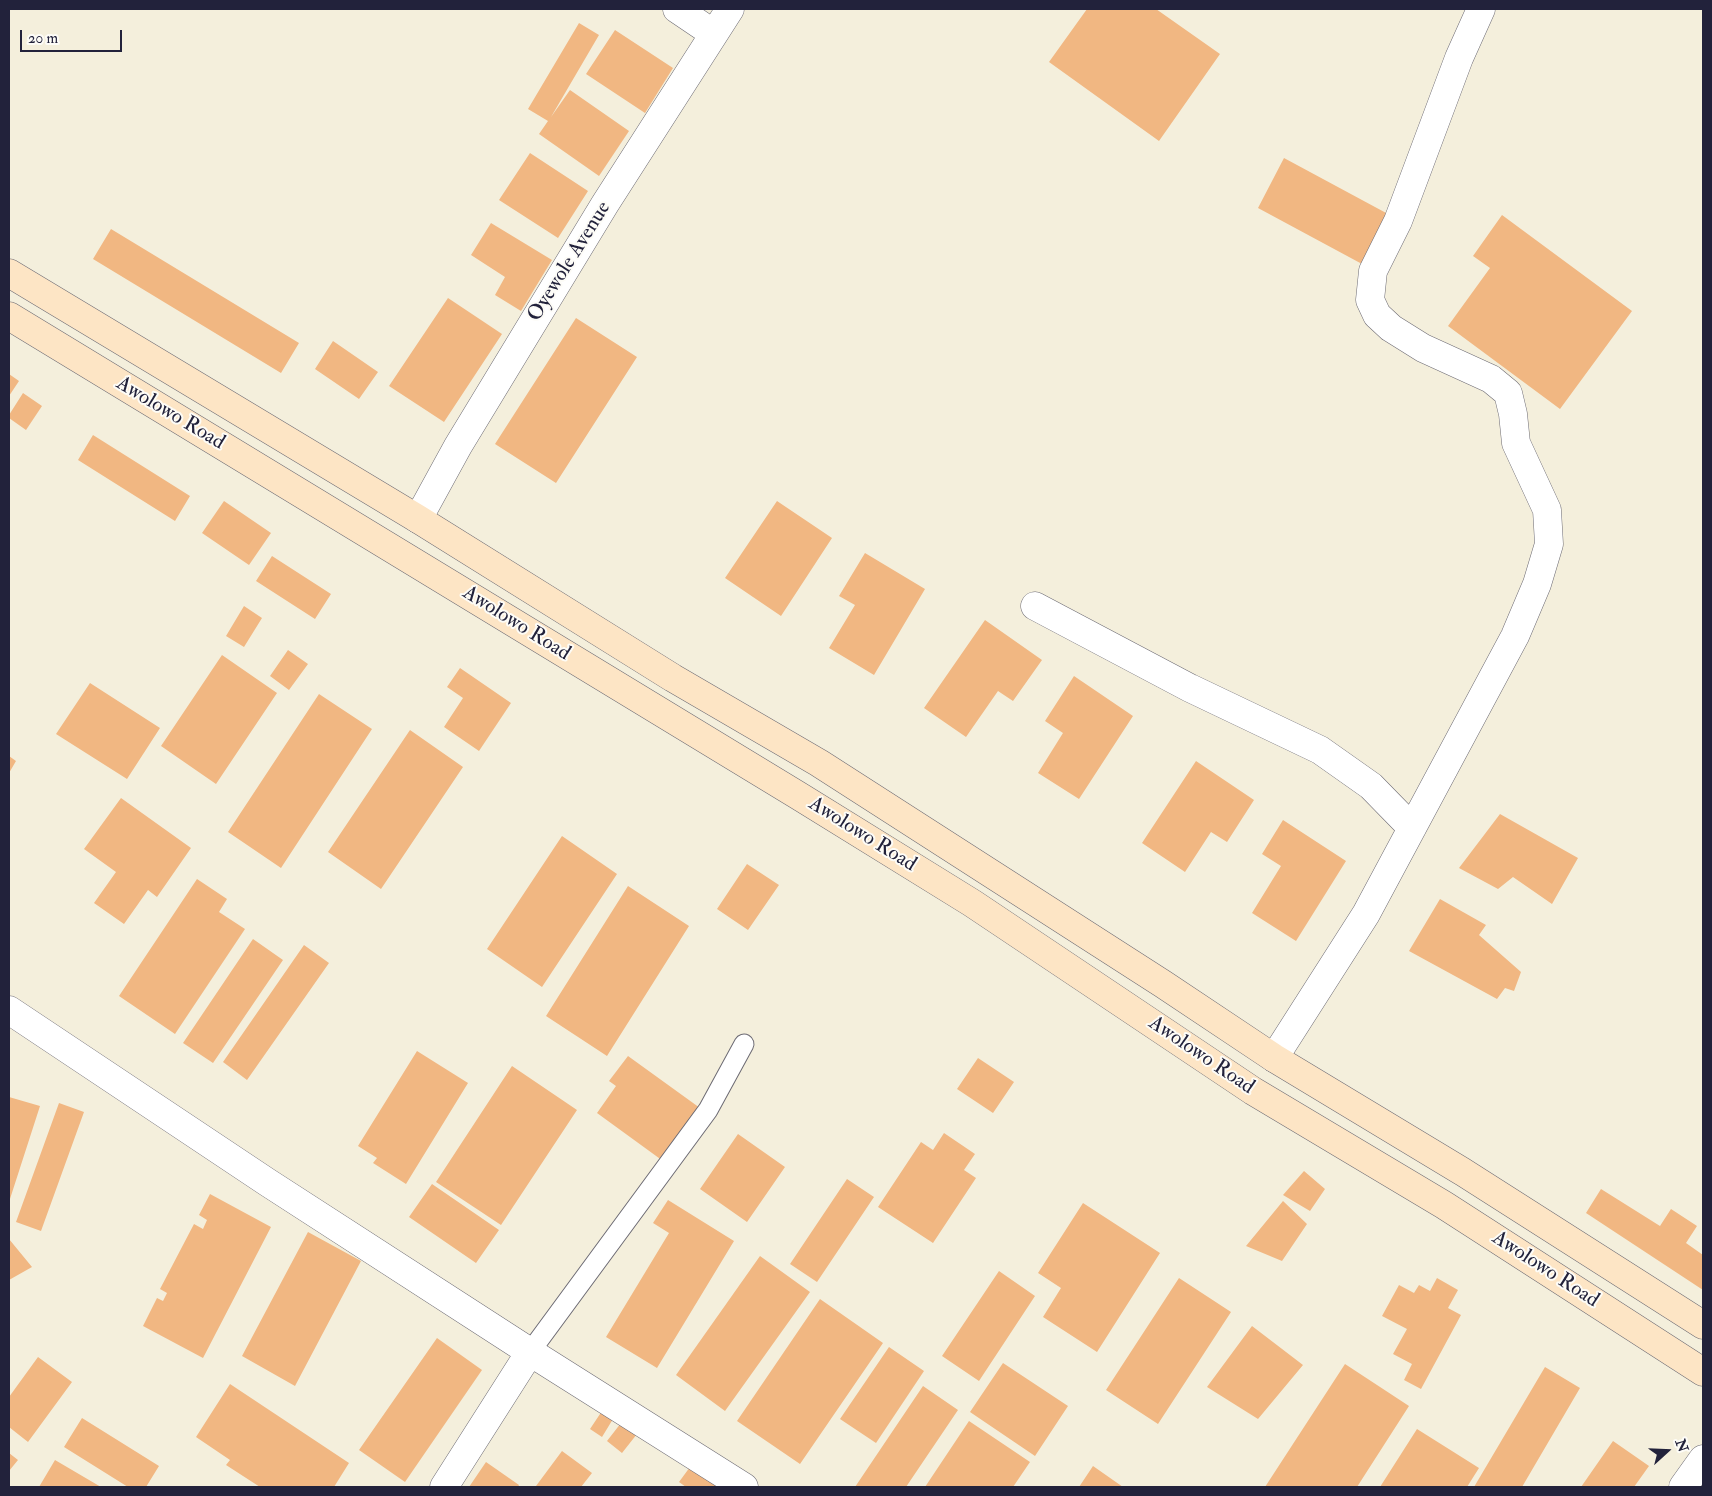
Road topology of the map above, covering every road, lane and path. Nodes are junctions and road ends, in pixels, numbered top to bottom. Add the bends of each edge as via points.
1 (677, 9) edge
2 (730, 9) edge
3 (1481, 9) edge
4 (714, 34) junction
5 (9, 273) edge
6 (9, 316) edge
7 (418, 519) junction
8 (1035, 606) dead end
9 (1412, 828) junction
10 (9, 1010) edge
11 (744, 1044) dead end
12 (1274, 1058) junction
13 (1703, 1325) edge
14 (530, 1352) junction
15 (1703, 1372) edge
16 (1703, 1459) edge
17 (444, 1487) edge
18 (744, 1487) edge
19 (1683, 1487) edge

1 - 4 street
2 - 4 street, Oyewole Avenue
3 - 9 street via 1459,58 1398,221 1373,272 1370,300 1377,315 1391,328 1423,348 1491,379 1508,393 1516,443 1547,510 1549,544 1537,584 1515,636
4 - 7 street, Oyewole Avenue via 605,204 458,446
5 - 7 main road, Awolowo Road
6 - 15 main road, Awolowo Road via 972,903 1253,1091 1444,1205
7 - 12 main road, Awolowo Road via 673,678 819,764
8 - 9 street via 1190,688 1320,750 1371,786
9 - 12 street via 1366,914
10 - 14 street
11 - 14 lane via 708,1110
12 - 13 main road, Awolowo Road via 1463,1172
14 - 17 street
14 - 18 street
16 - 19 street

